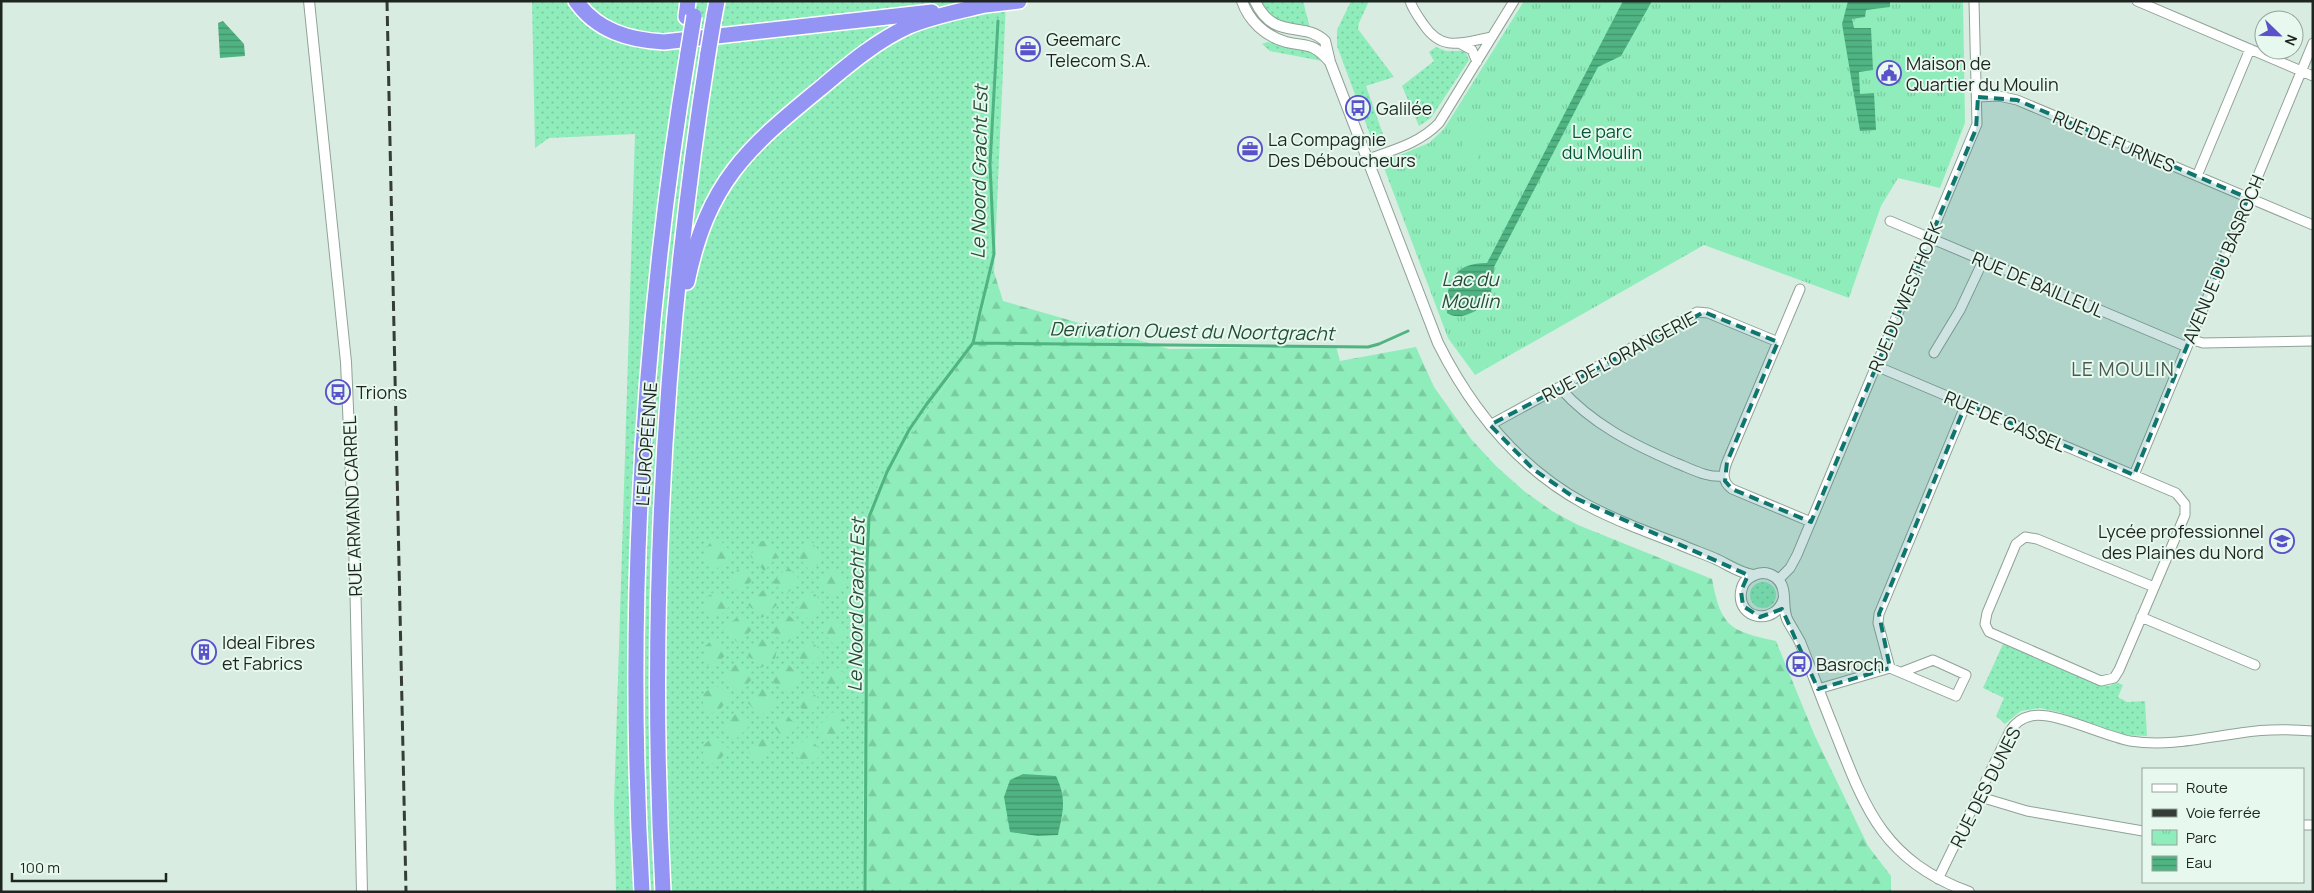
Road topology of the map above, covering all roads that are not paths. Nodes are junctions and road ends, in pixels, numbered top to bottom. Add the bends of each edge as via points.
1 (309, 1) edge
2 (576, 1) edge
3 (588, 1) edge
4 (688, 1) edge
5 (717, 1) edge
6 (937, 1) edge
7 (1019, 1) edge
8 (1242, 1) edge
9 (1255, 1) edge
10 (1410, 1) edge
11 (1514, 1) edge
12 (1974, 1) edge
13 (2137, 1) edge
14 (986, 5) junction
15 (692, 11) edge
16 (1492, 37) junction
17 (1459, 43) junction
18 (2313, 43) edge
19 (2250, 49) junction
20 (1330, 62) junction
21 (1477, 62) junction
22 (2301, 71) junction
23 (2313, 76) edge
24 (1978, 97) junction
25 (1368, 160) junction
26 (2197, 176) junction
27 (2248, 198) junction
28 (1890, 221) dead end
29 (2313, 225) edge
30 (1930, 238) junction
31 (1983, 261) junction
32 (1800, 289) dead end
33 (2313, 341) edge
34 (1778, 342) junction
35 (2188, 343) junction
36 (1934, 353) dead end
37 (1876, 366) junction
38 (1560, 388) junction
39 (667, 404) junction
40 (1966, 404) junction
41 (1490, 425) junction
42 (2134, 475) junction
43 (1724, 476) junction
44 (1811, 522) junction
45 (1728, 565) junction
46 (1753, 575) junction
47 (1778, 580) junction
48 (1742, 587) junction
49 (2154, 588) junction
50 (1784, 598) junction
51 (1768, 616) junction
52 (2141, 617) junction
53 (1794, 631) junction
54 (2255, 665) dead end
55 (1890, 668) junction
56 (1902, 672) junction
57 (1818, 689) junction
58 (2313, 731) edge
59 (1977, 796) junction
60 (659, 818) junction
61 (639, 826) junction
62 (2142, 831) edge
63 (1938, 879) junction
64 (362, 892) edge
65 (638, 892) edge
66 (642, 892) edge
67 (663, 892) edge
68 (668, 892) edge
69 (1969, 892) edge

1 - 64 street, RUE ARMAND CARREL via 346,362 356,570
2 - 14 highway via 590,19 608,30 634,39 664,42
3 - 6 highway via 600,14 619,24 673,33
4 - 15 highway, L'EUROPÉENNE
5 - 39 highway, L'EUROPÉENNE, bridge via 686,206
7 - 14 highway
8 - 20 street via 1252,21 1262,30 1282,41 1309,45
9 - 20 street via 1263,14 1276,24 1321,37 1326,43
10 - 17 street via 1430,34 1448,44
11 - 16 street
12 - 24 street, RUE DU WESTHOEK
13 - 19 street
14 - 39 highway via 923,21 888,37 778,124 737,165 713,203 696,245 685,290
15 - 61 highway, L'EUROPÉENNE, bridge via 662,238 648,386 639,539 636,733
16 - 17 street
16 - 21 street
17 - 21 street via 1472,50
18 - 22 street, AVENUE DU BASROCH
19 - 22 street
19 - 26 street
20 - 25 street
21 - 25 street via 1435,128 1416,141
22 - 23 street
22 - 27 street, AVENUE DU BASROCH
24 - 26 street, RUE DE FURNES via 1999,96 2017,100
24 - 30 street, RUE DU WESTHOEK via 1978,124
25 - 41 street via 1438,343 1462,386
26 - 27 street, RUE DE FURNES
27 - 29 street, RUE DE FURNES
27 - 35 street, AVENUE DU BASROCH
28 - 30 street, RUE DE BAILLEUL
30 - 31 street, RUE DE BAILLEUL
30 - 37 street, RUE DU WESTHOEK
31 - 35 street, RUE DE BAILLEUL
31 - 36 street via 1960,310
32 - 34 street
33 - 35 street, RUE DE BAILLEUL
34 - 38 street, RUE DE L'ORANGERIE via 1700,312
34 - 43 street
35 - 42 street, AVENUE DU BASROCH
37 - 40 street, RUE DE CASSEL
37 - 44 street, RUE DU WESTHOEK
38 - 41 street, RUE DE L'ORANGERIE
38 - 43 street via 1590,417 1629,442 1704,474
39 - 60 highway, L'EUROPÉENNE via 658,594
40 - 42 street, RUE DE CASSEL
40 - 55 street via 1879,614 1878,623
41 - 45 street via 1529,465 1575,498
42 - 49 street, RUE DE CASSEL via 2176,493 2186,508
43 - 44 street via 1732,489
44 - 47 street, RUE DU WESTHOEK via 1794,563
45 - 46 street
45 - 48 street
46 - 47 street via 1766,573
46 - 48 street
47 - 50 street
48 - 51 street via 1741,601 1746,609 1757,616
49 - 52 street
49 - 52 street via 2037,539 2025,537 2014,548 1985,620 1987,630 1993,635 2104,682 2116,676
50 - 51 street via 1778,610
50 - 53 street via 1785,613
51 - 53 street
52 - 54 street
53 - 57 street
55 - 56 street
55 - 57 street
56 - 56 street via 1956,696 1966,675 1932,660
57 - 63 street via 1869,813 1896,847
58 - 59 street, RUE DES DUNES via 2262,730 2189,742 2147,742 2114,737 2048,716 2029,716 2017,722 2010,731
59 - 62 street via 2027,811
59 - 63 street, RUE DES DUNES
60 - 67 highway, L'EUROPÉENNE
60 - 68 highway
61 - 65 highway
61 - 66 highway, L'EUROPÉENNE
63 - 69 street

